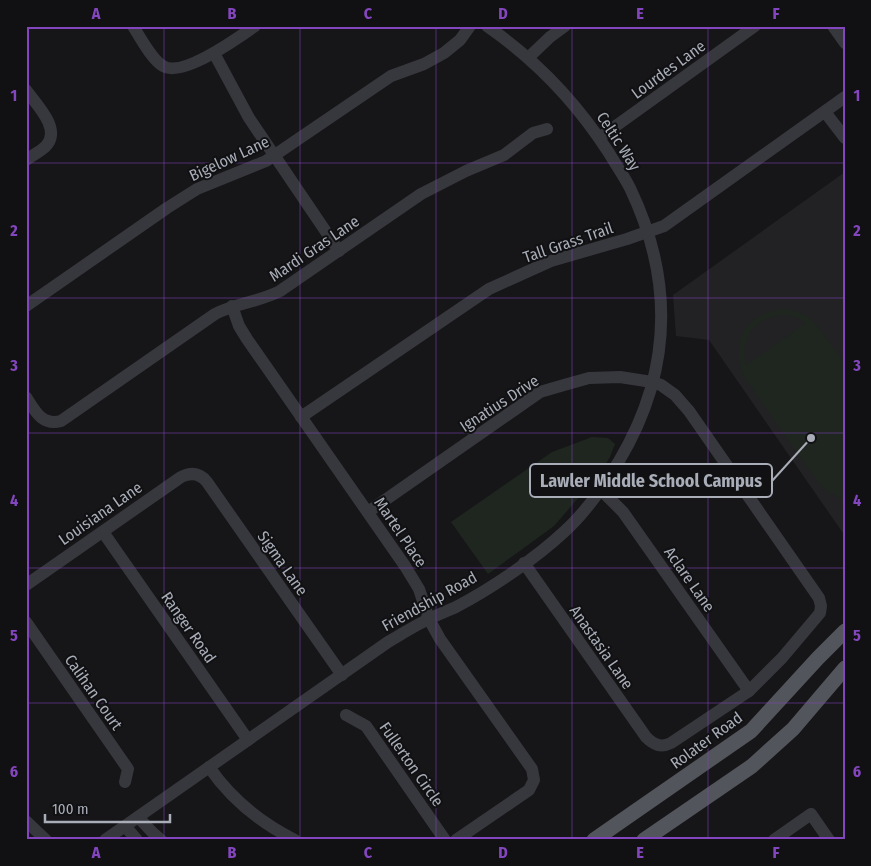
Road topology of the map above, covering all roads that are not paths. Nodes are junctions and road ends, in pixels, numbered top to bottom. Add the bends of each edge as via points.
1 (133, 26) edge
2 (255, 26) edge
3 (470, 26) edge
4 (487, 26) edge
5 (565, 26) edge
6 (755, 26) edge
7 (833, 26) edge
8 (845, 43) edge
9 (214, 52) junction
10 (528, 58) junction
11 (26, 90) edge
12 (845, 97) edge
13 (825, 112) junction
14 (547, 128) dead end
15 (599, 138) junction
16 (845, 138) edge
17 (275, 156) junction
18 (26, 160) edge
19 (648, 232) junction
20 (339, 251) junction
21 (26, 306) edge
22 (232, 306) junction
23 (661, 310) joint
24 (652, 382) junction
25 (26, 397) edge
26 (301, 417) junction
27 (195, 474) joint
28 (601, 490) junction
29 (368, 512) junction
30 (102, 532) junction
31 (524, 563) junction
32 (26, 585) edge
33 (429, 619) junction
34 (26, 622) edge
35 (845, 631) edge
36 (845, 668) edge
37 (342, 675) junction
38 (749, 691) junction
39 (346, 715) dead end
40 (248, 740) junction
41 (209, 767) junction
42 (125, 782) dead end
43 (138, 817) junction
44 (26, 821) edge
45 (125, 826) junction
46 (599, 838) edge
47 (46, 840) edge
48 (105, 840) edge
49 (137, 840) edge
50 (162, 840) edge
51 (296, 840) edge
52 (445, 840) edge
53 (456, 840) edge
54 (644, 840) edge
55 (774, 840) edge
56 (829, 840) edge

1 - 9 street via 166,68 179,68
2 - 9 street
3 - 17 street, Bigelow Lane via 460,40 444,53 391,76
4 - 10 street, Celtic Way
5 - 10 street
6 - 15 street, Lourdes Lane
7 - 8 street
9 - 17 street via 249,118
10 - 15 street, Celtic Way via 568,97
11 - 18 street via 51,130 43,148
12 - 13 street, Tall Grass Trail
13 - 16 street
13 - 19 street, Tall Grass Trail via 679,216
14 - 20 street, Mardi Gras Lane via 533,133 504,155 421,194
15 - 19 street, Celtic Way via 629,186
17 - 20 street
17 - 21 street, Bigelow Lane via 197,189
19 - 23 street, Celtic Way via 660,281
19 - 26 street, Tall Grass Trail via 550,261 489,289
20 - 22 street, Mardi Gras Lane via 280,291
22 - 25 street, Mardi Gras Lane via 209,318 64,419 48,422 40,417
22 - 26 street, Martel Place via 243,333
23 - 24 street, Friendship Road via 660,342
24 - 28 street, Friendship Road via 632,439
24 - 29 street, Ignatius Drive via 620,377 589,378 540,392
24 - 38 street, Ignatius Drive via 661,385 689,411 819,598 820,613
26 - 29 street, Martel Place
27 - 30 street, Louisiana Lane via 181,477
27 - 37 street, Sigma Lane via 207,482
28 - 31 street, Friendship Road via 565,531
28 - 38 street, Aclare Lane via 623,512
29 - 33 street, Martel Place via 419,590
30 - 32 street, Louisiana Lane
30 - 40 street, Ranger Road
31 - 33 street, Friendship Road via 476,596
31 - 38 street, Anastasia Lane via 646,737 657,745 671,743
33 - 37 street, Friendship Road via 388,642
33 - 53 street, Martel Place via 534,773 534,780 526,793
34 - 42 street, Calihan Court via 128,769
35 - 46 main road, Rolater Road via 751,732
36 - 54 main road via 793,729 752,766
37 - 40 street, Friendship Road
39 - 52 street, Fullerton Circle via 366,726
40 - 41 street, Friendship Road
41 - 43 street, Friendship Road
41 - 51 street via 251,813
43 - 45 street, Friendship Road
43 - 50 street
44 - 47 street
45 - 48 street, Friendship Road
45 - 49 street
55 - 56 street via 811,814

